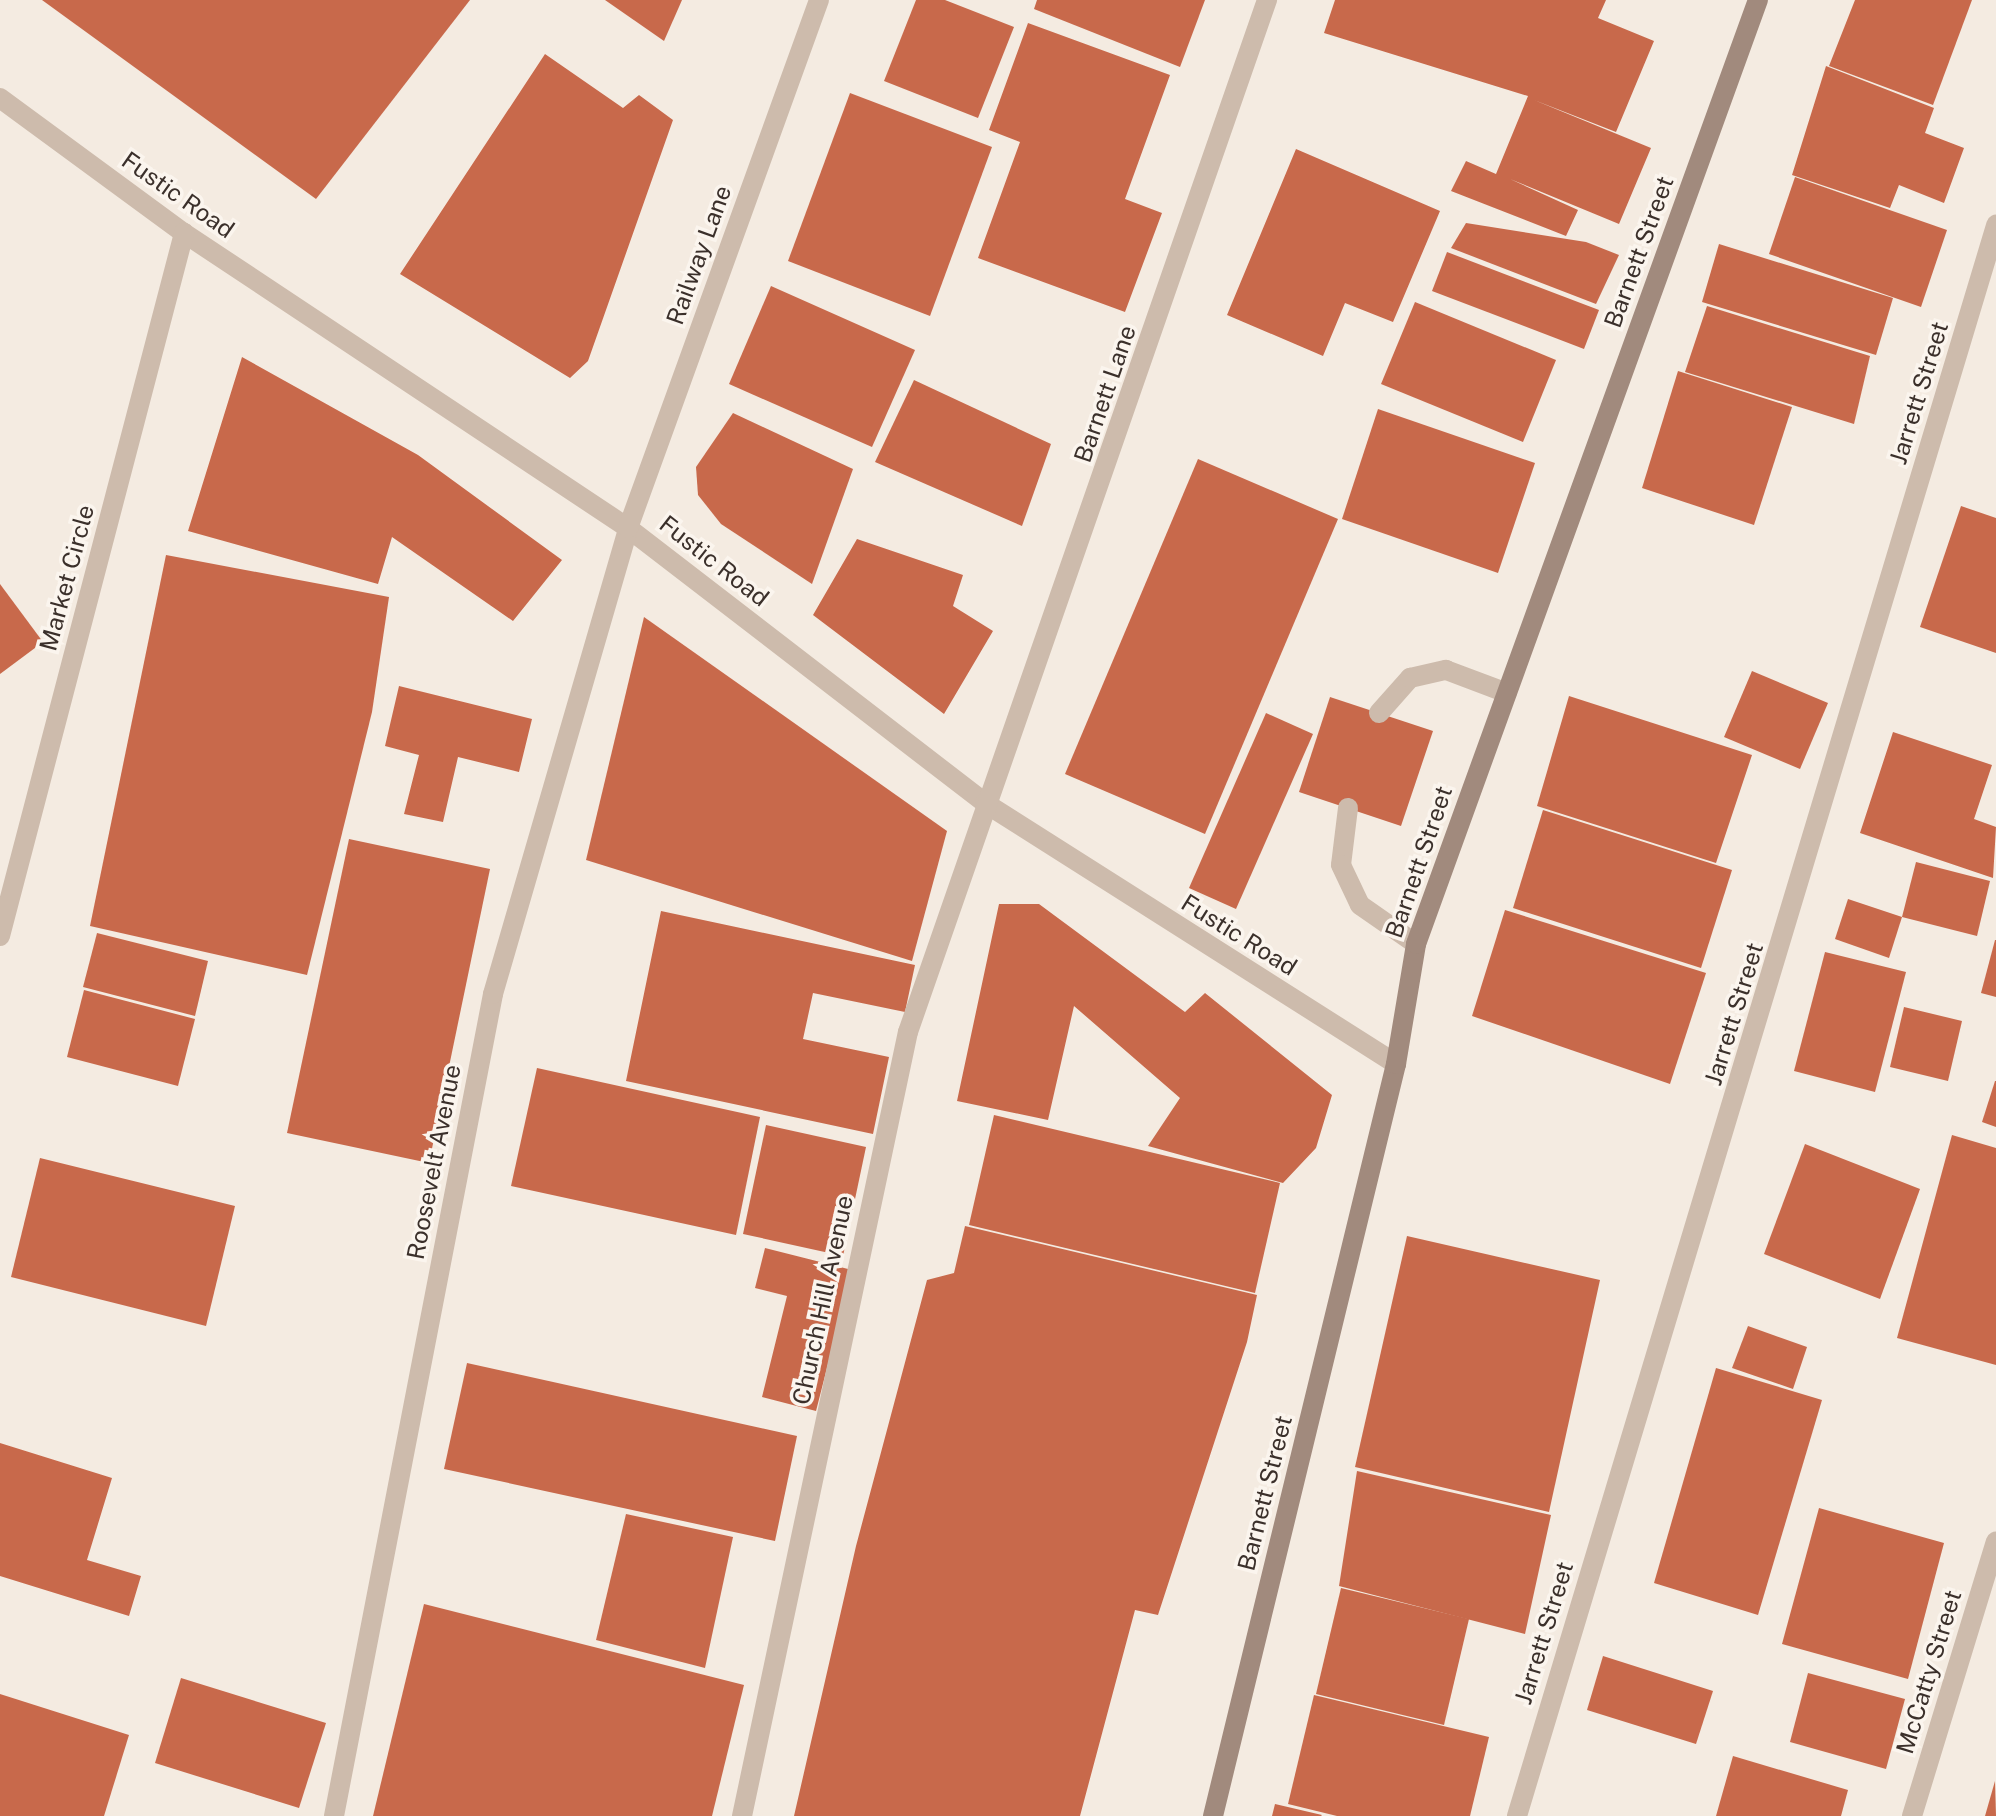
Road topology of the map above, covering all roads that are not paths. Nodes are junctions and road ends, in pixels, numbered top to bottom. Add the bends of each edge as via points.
1 (819, 0) edge
2 (1267, 0) edge
3 (1758, 0) edge
4 (0, 98) edge
5 (1996, 225) edge
6 (184, 233) junction
7 (628, 528) junction
8 (1507, 693) junction
9 (1379, 713) dead end
10 (985, 803) junction
11 (1348, 808) dead end
12 (0, 936) edge
13 (1416, 944) junction
14 (1396, 1064) junction
15 (1996, 1542) edge
16 (334, 1816) edge
17 (742, 1816) edge
18 (1213, 1816) edge
19 (1517, 1816) edge
20 (1912, 1816) edge

1 - 7 street, Railway Lane
2 - 10 street, Barnett Lane via 1101,487
3 - 8 main road, Barnett Street
4 - 6 street, Fustic Road
5 - 19 street, Jarrett Street
6 - 7 street, Fustic Road
6 - 12 street, Market Circle
7 - 10 street, Fustic Road
7 - 16 street, Roosevelt Avenue via 493,994
8 - 9 street via 1446,670 1410,678
8 - 13 main road, Barnett Street
10 - 14 street, Fustic Road
10 - 17 street, Church Hill Avenue via 908,1032
11 - 13 street via 1341,865 1360,905
13 - 14 main road, Barnett Street
14 - 18 main road, Barnett Street
15 - 20 street, McCatty Street

